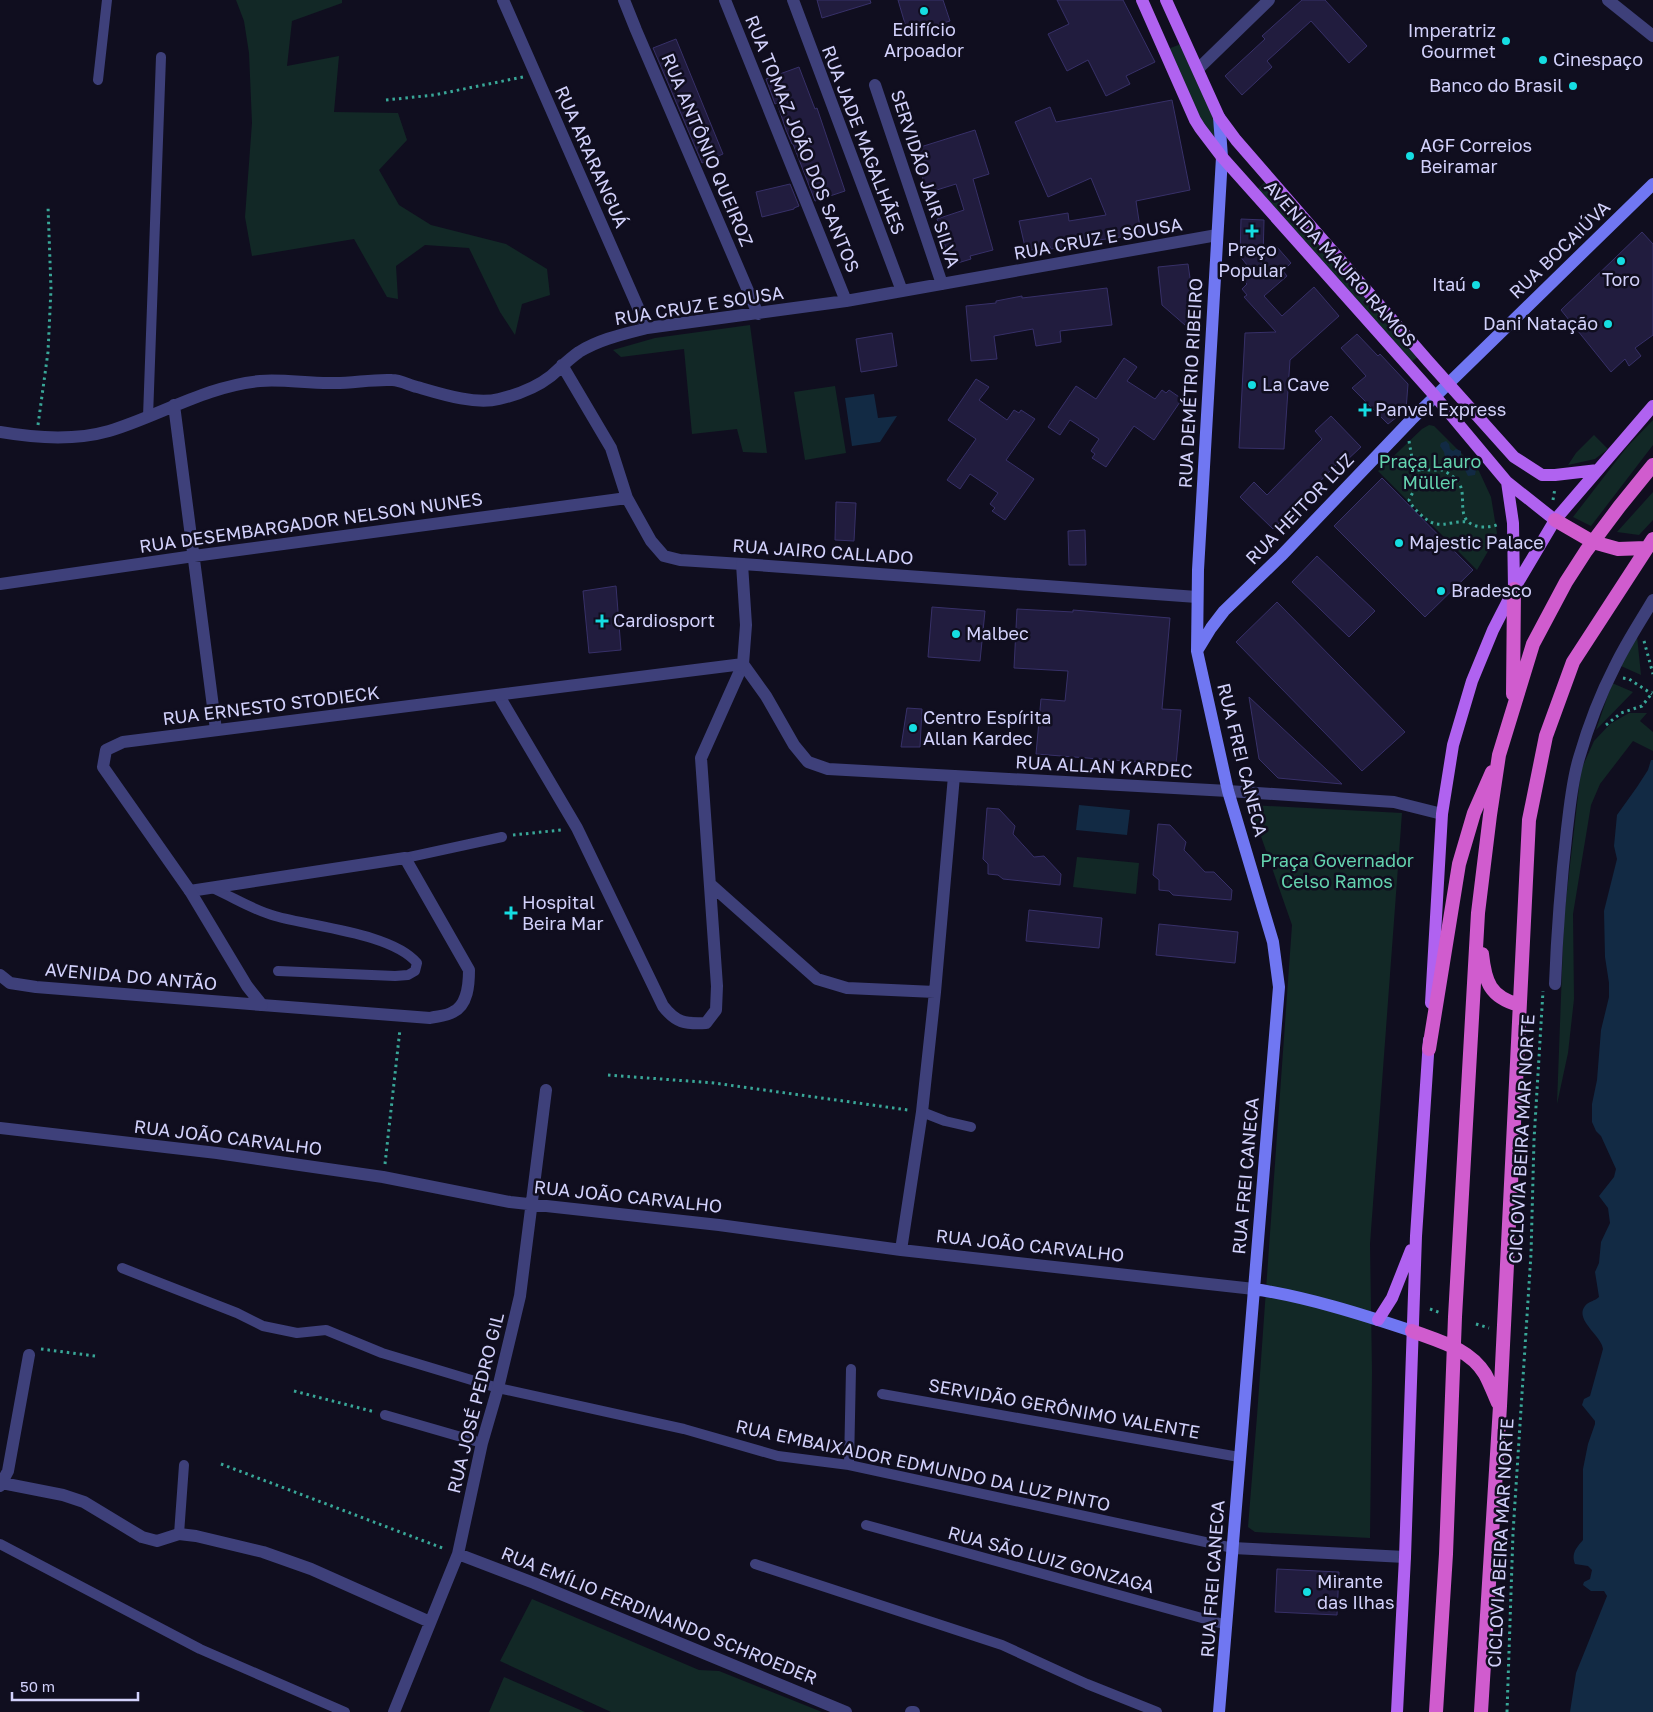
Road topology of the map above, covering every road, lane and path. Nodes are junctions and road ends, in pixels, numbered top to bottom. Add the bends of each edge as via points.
1 (107, 0) edge
2 (503, 0) edge
3 (624, 0) edge
4 (725, 0) edge
5 (792, 0) edge
6 (1142, 0) edge
7 (1166, 0) edge
8 (1269, 0) edge
9 (1608, 0) edge
10 (1653, 36) edge
11 (160, 57) dead end
12 (1198, 69) junction
13 (535, 74) junction
14 (98, 80) dead end
15 (875, 85) dead end
16 (386, 100) dead end
17 (1220, 117) junction
18 (1222, 157) junction
19 (1653, 184) edge
20 (48, 206) dead end
21 (1217, 235) junction
22 (942, 284) junction
23 (902, 291) junction
24 (846, 301) junction
25 (758, 314) junction
26 (647, 328) junction
27 (562, 365) junction
28 (1447, 383) junction
29 (1435, 396) junction
30 (174, 405) junction
31 (1653, 406) edge
32 (148, 417) junction
33 (0, 432) edge
34 (1407, 436) dead end
35 (36, 438) junction
36 (1653, 464) edge
37 (1419, 469) junction
38 (1598, 470) junction
39 (1507, 482) junction
40 (627, 498) junction
41 (1555, 520) junction
42 (1469, 522) junction
43 (1501, 523) dead end
44 (1593, 542) junction
45 (1650, 544) edge
46 (194, 556) junction
47 (742, 564) junction
48 (0, 584) edge
49 (1514, 589) junction
50 (1197, 598) junction
51 (1653, 600) edge
52 (1639, 623) junction
53 (1197, 651) junction
54 (743, 664) junction
55 (1653, 674) edge
56 (1610, 677) junction
57 (1652, 693) edge
58 (499, 696) junction
59 (1513, 708) junction
60 (216, 730) junction
61 (1584, 742) junction
62 (1500, 755) junction
63 (954, 776) junction
64 (1228, 791) junction
65 (1442, 814) junction
66 (577, 828) junction
67 (502, 837) joint
68 (405, 858) junction
69 (710, 884) junction
70 (212, 888) junction
71 (190, 891) junction
72 (1478, 913) junction
73 (278, 971) dead end
74 (0, 975) edge
75 (1550, 983) joint
76 (936, 992) junction
77 (262, 1005) junction
78 (1519, 1005) junction
79 (402, 1016) junction
80 (1429, 1049) junction
81 (608, 1076) dead end
82 (546, 1090) dead end
83 (922, 1112) junction
84 (971, 1127) dead end
85 (0, 1128) edge
86 (383, 1177) junction
87 (531, 1204) junction
88 (1416, 1236) junction
89 (902, 1250) junction
90 (122, 1268) dead end
91 (1254, 1289) junction
92 (1430, 1310) dead end
93 (1444, 1314) dead end
94 (1378, 1320) junction
95 (1476, 1324) dead end
96 (1495, 1330) dead end
97 (1412, 1332) junction
98 (1453, 1346) junction
99 (29, 1355) joint
100 (95, 1356) dead end
101 (850, 1369) dead end
102 (498, 1388) junction
103 (294, 1390) dead end
104 (882, 1394) dead end
105 (1500, 1406) junction
106 (385, 1415) joint
107 (482, 1443) junction
108 (1239, 1457) junction
109 (221, 1464) dead end
110 (184, 1465) dead end
111 (849, 1465) junction
112 (4, 1468) edge
113 (1, 1485) edge
114 (866, 1525) dead end
115 (179, 1534) junction
116 (0, 1544) edge
117 (1233, 1548) junction
118 (458, 1554) junction
119 (1405, 1557) junction
120 (755, 1564) dead end
121 (430, 1622) junction
122 (1227, 1625) junction
123 (345, 1712) edge
124 (394, 1712) edge
125 (846, 1712) edge
126 (1156, 1712) edge
127 (1219, 1712) edge
128 (1398, 1712) edge
129 (1436, 1712) edge
130 (1481, 1712) edge
131 (1507, 1712) edge

1 - 14 lane
2 - 13 street, RUA ARARANGUÁ
3 - 25 street, RUA ANTÔNIO QUEIROZ
4 - 24 street, RUA TOMAZ JOÃO DOS SANTOS
5 - 23 street, RUA JADE MAGALHÃES
6 - 18 main road, AVENIDA MAURO RAMOS via 1195,120
7 - 12 main road, AVENIDA MAURO RAMOS
8 - 12 street
9 - 10 street
11 - 32 lane
12 - 17 main road, AVENIDA MAURO RAMOS
13 - 16 path
13 - 26 street, RUA ARARANGUÁ
15 - 22 street, SERVIDÃO JAIR SILVA
17 - 18 main road, RUA DEMÉTRIO RIBEIRO
17 - 28 main road, AVENIDA MAURO RAMOS via 1252,159
18 - 21 main road, RUA DEMÉTRIO RIBEIRO
18 - 29 main road, AVENIDA MAURO RAMOS
19 - 28 main road, RUA BOCAIÚVA
20 - 35 path via 51,288 48,352
21 - 22 street, RUA CRUZ E SOUSA
21 - 50 main road, RUA DEMÉTRIO RIBEIRO
22 - 23 street, RUA CRUZ E SOUSA
23 - 24 street, RUA CRUZ E SOUSA
24 - 25 street, RUA CRUZ E SOUSA
25 - 26 street, RUA CRUZ E SOUSA
26 - 27 street, RUA CRUZ E SOUSA via 597,342
27 - 30 street, RUA CRUZ E SOUSA via 534,386 498,400 480,402 394,380 334,384 259,381 228,387
27 - 40 street, RUA JAIRO CALLADO via 611,448
28 - 29 main road, RUA BOCAIÚVA
28 - 38 main road, AVENIDA MAURO RAMOS via 1514,457 1531,469 1542,475
29 - 39 main road, AVENIDA MAURO RAMOS
29 - 53 main road, RUA HEITOR LUZ via 1224,611
30 - 32 street, RUA CRUZ E SOUSA
30 - 46 street
31 - 38 main road
32 - 35 street, RUA CRUZ E SOUSA via 107,431
33 - 35 street, RUA CRUZ E SOUSA
34 - 37 path via 1412,458
36 - 44 highway
37 - 42 path via 1442,470 1458,482 1464,516
37 - 42 path via 1420,478 1409,500 1412,506 1428,522
38 - 41 main road
39 - 41 main road, AVENIDA MAURO RAMOS
39 - 49 main road via 1513,523
40 - 46 street, RUA DESEMBARGADOR NELSON NUNES
40 - 47 street, RUA JAIRO CALLADO via 651,541 664,556
41 - 44 highway
41 - 49 main road
42 - 43 path via 1486,527
44 - 45 highway via 1618,549
44 - 59 highway via 1566,582 1533,644
45 - 78 highway via 1573,662 1546,736 1529,820
46 - 48 street, RUA DESEMBARGADOR NELSON NUNES
46 - 60 street
47 - 50 street, RUA JAIRO CALLADO
47 - 54 street via 746,626
49 - 59 highway
49 - 65 main road via 1472,681 1453,745
50 - 53 main road, RUA DEMÉTRIO RIBEIRO
51 - 52 street
52 - 55 path
52 - 56 street
53 - 64 main road, RUA FREI CANECA
54 - 58 street, RUA ERNESTO STODIECK
54 - 63 street, RUA ALLAN KARDEC via 808,762 828,769
54 - 69 street via 701,758
56 - 57 path via 1629,679
56 - 61 street
57 - 61 path via 1642,706 1622,713
58 - 60 street, RUA ERNESTO STODIECK
58 - 66 street
59 - 62 highway
60 - 71 street, RUA ERNESTO STODIECK via 124,742 106,750 104,757 103,767
61 - 75 street via 1573,784 1562,859 1562,885
62 - 72 highway
62 - 80 highway via 1474,813 1460,864
63 - 64 street, RUA ALLAN KARDEC
63 - 76 street
64 - 65 street via 1394,802
64 - 91 main road, RUA FREI CANECA via 1273,942 1278,987
65 - 80 main road
66 - 67 path
66 - 69 street via 663,1006 672,1018 689,1024 706,1023 716,1010
67 - 68 lane
68 - 70 street
68 - 79 street, AVENIDA DO ANTÃO via 469,970 469,986 455,1012 430,1018
69 - 76 street via 817,979 848,988
70 - 71 street
70 - 73 lane via 275,916 389,944 410,955 417,963 415,972 395,976
71 - 77 street, RUA ERNESTO STODIECK via 247,986
72 - 78 highway via 1484,972 1495,993 1504,1001
72 - 98 highway
74 - 77 street, AVENIDA DO ANTÃO via 10,983 36,987
75 - 131 path, CICLOVIA BEIRA MAR NORTE via 1534,1140
76 - 83 street
77 - 79 street, AVENIDA DO ANTÃO
78 - 105 highway
79 - 86 path
80 - 88 main road
81 - 83 path via 714,1083
82 - 87 street, RUA JOSÉ PEDRO GIL
83 - 84 lane
83 - 89 street
85 - 86 street, RUA JOÃO CARVALHO via 217,1153
86 - 87 street, RUA JOÃO CARVALHO
87 - 89 street, RUA JOÃO CARVALHO
87 - 102 street, RUA JOSÉ PEDRO GIL via 520,1296
88 - 94 main road via 1392,1298
88 - 97 main road
89 - 91 street, RUA JOÃO CARVALHO
90 - 102 lane, RUA EMBAIXADOR EDMUNDO DA LUZ PINTO via 263,1326 297,1334 326,1330 382,1353
91 - 94 main road
91 - 108 main road, RUA FREI CANECA
92 - 93 path
94 - 97 main road
95 - 96 path
97 - 98 highway
97 - 119 main road
98 - 105 highway via 1476,1362
98 - 129 highway via 1446,1554
99 - 100 path via 34,1348
99 - 112 street
101 - 111 lane
102 - 107 street, RUA JOSÉ PEDRO GIL
102 - 111 lane, RUA EMBAIXADOR EDMUNDO DA LUZ PINTO via 684,1429 778,1456
103 - 106 path
104 - 108 lane, SERVIDÃO GERÔNIMO VALENTE
105 - 130 highway
106 - 107 lane
107 - 118 street, RUA JOSÉ PEDRO GIL
108 - 117 main road, RUA FREI CANECA
109 - 118 path
110 - 115 lane
111 - 117 lane, RUA EMBAIXADOR EDMUNDO DA LUZ PINTO
112 - 113 street
113 - 115 street via 63,1495 84,1502 149,1539 157,1541
114 - 122 lane, RUA SÃO LUIZ GONZAGA
115 - 121 street via 311,1569
116 - 123 lane via 200,1649
117 - 119 street
117 - 122 main road, RUA FREI CANECA
118 - 121 street, RUA JOSÉ PEDRO GIL
118 - 125 street, RUA EMÍLIO FERDINANDO SCHROEDER via 534,1582
119 - 128 main road
120 - 126 lane via 986,1640
121 - 124 street, RUA JOSÉ PEDRO GIL
122 - 127 main road, RUA FREI CANECA

